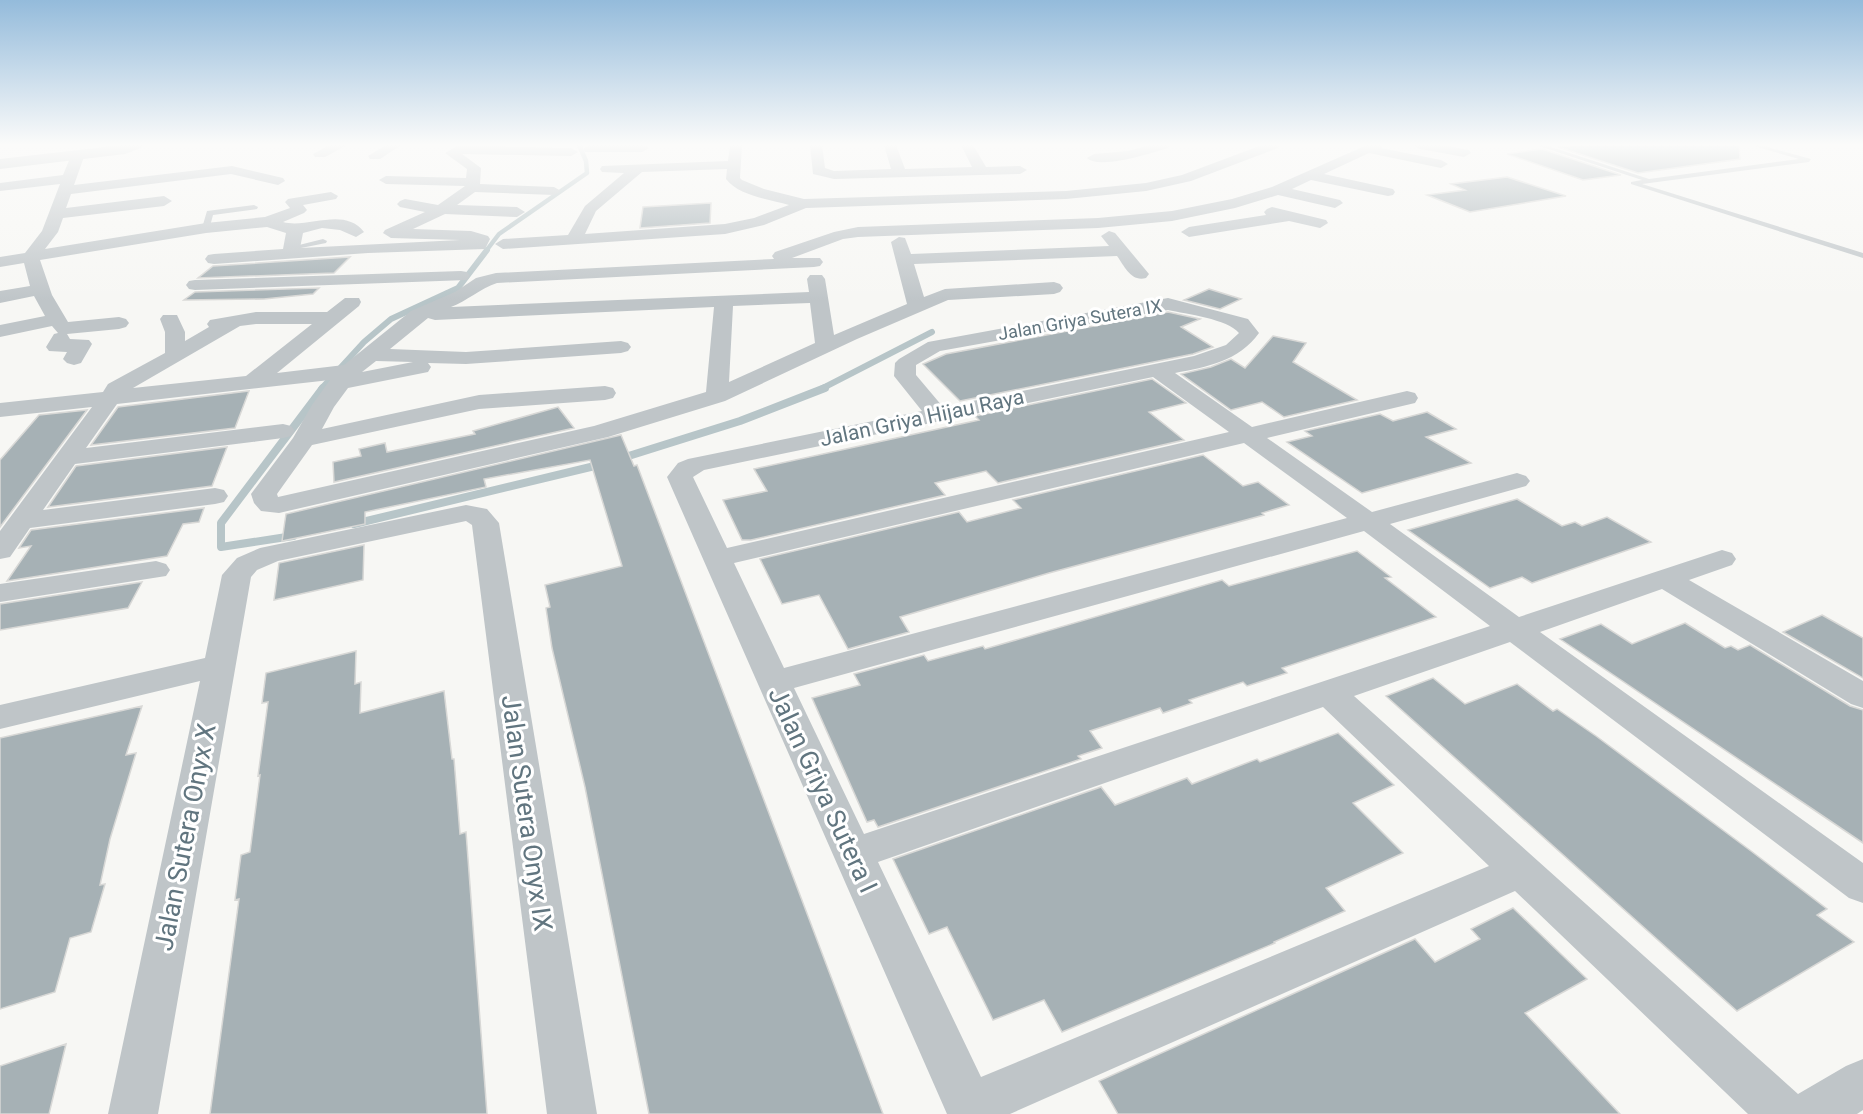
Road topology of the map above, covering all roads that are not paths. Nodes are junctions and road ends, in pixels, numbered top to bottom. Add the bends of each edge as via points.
1 (16, 197) edge
2 (64, 197) edge
3 (455, 197) edge
4 (604, 197) edge
5 (778, 197) edge
6 (1005, 197) edge
7 (1171, 197) edge
8 (1256, 197) edge
9 (1308, 197) edge
10 (1677, 197) edge
11 (0, 200) edge
12 (164, 201) dead end
13 (333, 202) dead end
14 (1335, 203) dead end
15 (405, 204) dead end
16 (804, 204) junction
17 (1235, 204) junction
18 (254, 207) dead end
19 (442, 209) junction
20 (1203, 210) junction
21 (517, 212) dead end
22 (58, 214) junction
23 (1172, 216) junction
24 (1290, 216) junction
25 (268, 222) junction
26 (1098, 223) junction
27 (1320, 223) dead end
28 (206, 228) junction
29 (295, 230) junction
30 (896, 231) junction
31 (356, 232) dead end
32 (1189, 232) junction
33 (391, 233) junction
34 (323, 241) dead end
35 (573, 241) junction
36 (503, 244) dead end
37 (1201, 244) dead end
38 (812, 246) junction
39 (368, 248) junction
40 (290, 251) junction
41 (1121, 251) junction
42 (1863, 256) edge
43 (31, 257) junction
44 (214, 259) dead end
45 (904, 259) junction
46 (0, 262) edge
47 (1140, 274) dead end
48 (461, 276) dead end
49 (332, 280) junction
50 (195, 285) dead end
51 (1054, 288) dead end
52 (39, 290) junction
53 (0, 297) edge
54 (819, 297) junction
55 (352, 302) dead end
56 (724, 302) junction
57 (917, 306) junction
58 (634, 307) junction
59 (418, 315) junction
60 (332, 318) junction
61 (235, 321) junction
62 (119, 323) dead end
63 (62, 324) junction
64 (0, 331) edge
65 (621, 347) junction
66 (826, 347) junction
67 (175, 354) junction
68 (369, 354) junction
69 (74, 358) dead end
70 (466, 358) junction
71 (1157, 370) junction
72 (340, 374) junction
73 (252, 382) junction
74 (605, 393) junction
75 (717, 396) junction
76 (1407, 398) dead end
77 (108, 399) junction
78 (0, 410) edge
79 (937, 415) junction
80 (600, 432) junction
81 (293, 435) junction
82 (1249, 436) junction
83 (65, 458) junction
84 (687, 468) joint
85 (1517, 481) dead end
86 (215, 496) dead end
87 (477, 515) joint
88 (23, 521) junction
89 (1368, 521) junction
90 (0, 551) edge
91 (717, 559) junction
92 (1722, 559) dead end
93 (156, 570) dead end
94 (1666, 579) junction
95 (0, 593) edge
96 (1513, 629) junction
97 (218, 666) junction
98 (773, 682) junction
99 (1327, 691) junction
100 (1863, 696) edge
101 (0, 717) edge
102 (852, 854) junction
103 (1521, 870) junction
104 (1863, 886) edge
105 (1863, 1083) edge
106 (971, 1111) edge
107 (133, 1114) edge
108 (572, 1114) edge
109 (1784, 1114) edge
110 (1811, 1114) edge

1 - 11 street
2 - 22 street
3 - 19 street
4 - 35 street via 590,209
5 - 16 street
6 - 16 street
7 - 20 street
8 - 17 street
9 - 14 street
10 - 42 lane
12 - 22 street
13 - 25 street via 315,213 299,210
15 - 19 street
16 - 35 street via 725,230
17 - 20 street
17 - 24 street
18 - 28 lane via 210,213
19 - 21 street
19 - 33 street
20 - 23 street
22 - 43 street
23 - 26 street
23 - 32 street
24 - 27 street
24 - 32 street
25 - 28 street
25 - 29 street
26 - 30 street
26 - 41 street
28 - 43 street
29 - 31 street via 323,223 343,225
29 - 40 street
30 - 38 street via 858,232
30 - 45 street
32 - 37 street
33 - 39 street
33 - 39 street via 482,239 479,245
34 - 40 lane
35 - 36 street
38 - 54 street
38 - 59 street via 755,266 491,279
39 - 40 street
39 - 49 street
40 - 44 street
41 - 45 street
41 - 47 street
43 - 46 street
43 - 52 street
45 - 57 street
48 - 49 street
49 - 50 street
51 - 57 street via 953,293
52 - 53 street
52 - 63 street
54 - 56 street
54 - 66 street
55 - 60 street
56 - 58 street
56 - 75 street
57 - 66 street
58 - 59 street
58 - 65 street
59 - 68 street
60 - 61 street
60 - 73 street
61 - 67 street
61 - 67 street via 172,325
62 - 63 street
63 - 64 street
63 - 69 street via 56,346 82,344
65 - 70 street
65 - 74 street
66 - 75 street
67 - 77 street via 116,389
68 - 70 street
68 - 72 street
70 - 72 street
71 - 79 street, Jalan Griya Hijau Raya
71 - 79 street, Jalan Griya Sutera IX via 1226,354 1249,333 1241,323 1230,319 1168,304 934,346 906,363 905,376
71 - 82 street
72 - 73 street
72 - 81 street via 323,405
73 - 77 street
74 - 80 street
74 - 81 street via 479,402
75 - 80 street
76 - 82 street
77 - 78 street
77 - 83 street
79 - 84 street, Jalan Griya Hijau Raya
80 - 81 street via 279,505 267,503 264,494
81 - 83 street
82 - 89 street
82 - 91 street
83 - 88 street
84 - 91 street, Jalan Griya Sutera I via 680,477
85 - 89 street
86 - 88 street
87 - 97 street, Jalan Sutera Onyx X via 466,513 270,554 248,564 237,575
87 - 108 street, Jalan Sutera Onyx IX via 484,523
88 - 90 street
89 - 96 street
89 - 98 street
91 - 98 street, Jalan Griya Sutera I
92 - 94 street
93 - 95 street
94 - 96 street
94 - 100 street
96 - 99 street
96 - 104 street
97 - 101 street
97 - 107 street, Jalan Sutera Onyx X
98 - 102 street, Jalan Griya Sutera I
99 - 102 street
99 - 103 street
102 - 106 street, Jalan Griya Sutera I
103 - 106 street
103 - 109 street
105 - 110 street

